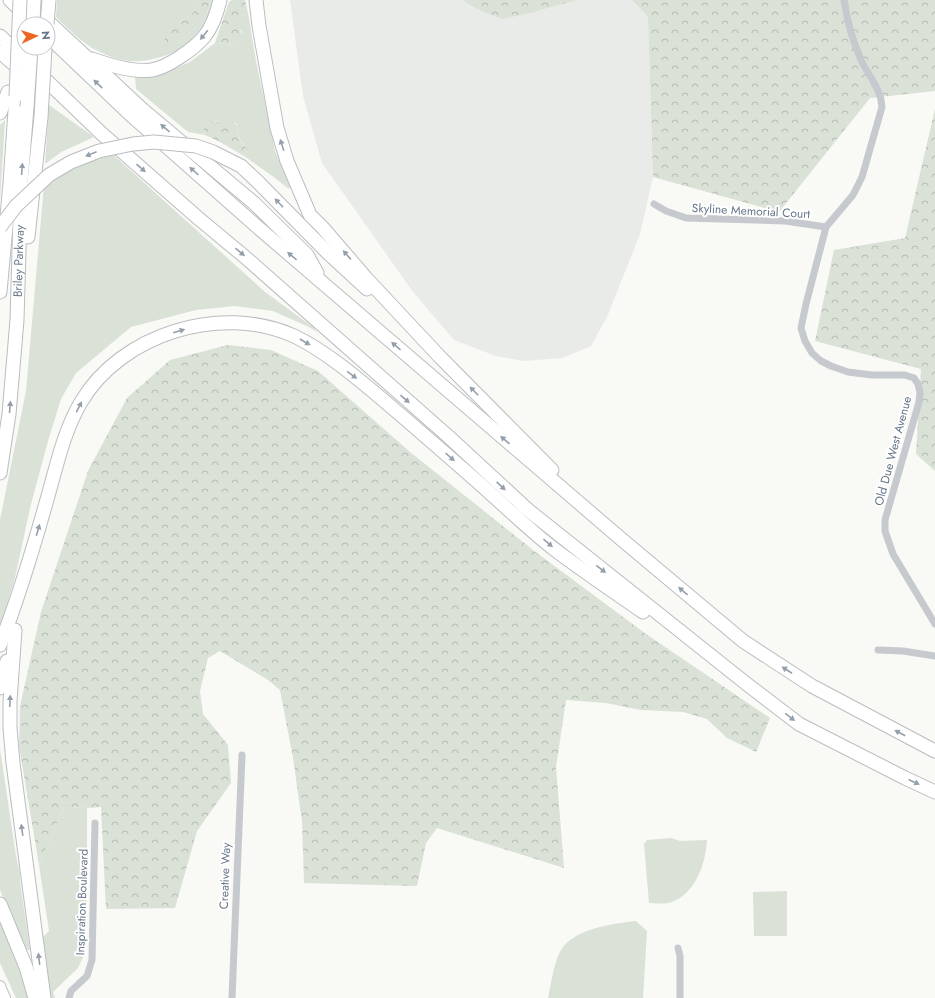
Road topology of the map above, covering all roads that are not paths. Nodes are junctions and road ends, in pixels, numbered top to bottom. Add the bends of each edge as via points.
1 (10, 0) edge
2 (20, 0) edge
3 (25, 0) edge
4 (34, 0) edge
5 (49, 0) edge
6 (220, 0) edge
7 (252, 0) edge
8 (256, 0) edge
9 (844, 0) edge
10 (26, 16) edge
11 (34, 16) edge
12 (48, 16) edge
13 (259, 26) junction
14 (0, 36) edge
15 (56, 44) edge
16 (73, 44) junction
17 (2, 53) edge
18 (30, 56) edge
19 (45, 56) edge
20 (12, 94) junction
21 (0, 113) edge
22 (101, 133) junction
23 (654, 204) dead end
24 (0, 227) edge
25 (826, 227) junction
26 (322, 282) junction
27 (0, 292) edge
28 (17, 320) junction
29 (439, 356) junction
30 (0, 473) edge
31 (620, 538) junction
32 (26, 568) junction
33 (935, 624) edge
34 (16, 630) junction
35 (0, 645) edge
36 (878, 650) dead end
37 (935, 656) edge
38 (748, 685) junction
39 (0, 688) edge
40 (935, 751) edge
41 (242, 755) dead end
42 (935, 792) edge
43 (95, 823) dead end
44 (0, 904) edge
45 (678, 948) dead end
46 (0, 986) edge
47 (5, 998) edge
48 (35, 998) edge
49 (44, 998) edge
50 (68, 998) edge
51 (232, 998) edge
52 (680, 998) edge

1 - 10 highway
2 - 20 highway, bridge
3 - 16 highway
4 - 11 highway, bridge
5 - 12 highway, bridge
6 -> 16 highway via 204,37 182,55 152,70 136,70 105,64 91,59
7 - 13 highway
8 - 13 highway
9 - 25 street, Old Due West Avenue via 852,35 863,63 882,97 882,107 862,177 853,195
29 -> 13 highway via 310,215 287,161 277,128
14 - 22 highway
26 -> 15 highway via 133,117
26 -> 16 highway via 306,255 254,203 143,110
17 - 22 highway via 60,104
28 -> 18 highway, Briley Parkway, bridge via 22,182
19 - 28 highway, bridge via 22,306
20 - 21 highway
20 - 27 highway, Briley Parkway via 10,183
22 -> 38 highway via 251,262 528,510
23 - 25 street, Skyline Memorial Court via 686,218 785,221
29 -> 24 highway, bridge via 328,253 241,166 196,146 154,142 133,144 99,151 71,162 49,176 16,206
25 - 33 street, Old Due West Avenue via 801,328 805,342 821,362 848,372 905,375 914,378 918,384 918,402 885,520 885,532 893,554
31 -> 26 highway
30 -> 28 highway, Briley Parkway via 9,414
31 -> 29 highway
40 -> 31 highway via 812,686 743,641
32 - 34 highway
32 - 35 highway
32 -> 38 highway via 64,441 81,402 94,384 128,353 167,334 207,325 255,325 292,335 307,343 361,382 553,547
34 - 39 highway
49 -> 34 highway via 10,728
36 - 37 street
38 -> 42 highway via 799,724
41 - 51 street, Creative Way
43 - 50 street, Inspiration Boulevard via 92,960 87,976
44 - 48 highway via 26,967
45 - 52 street
46 - 47 main road

